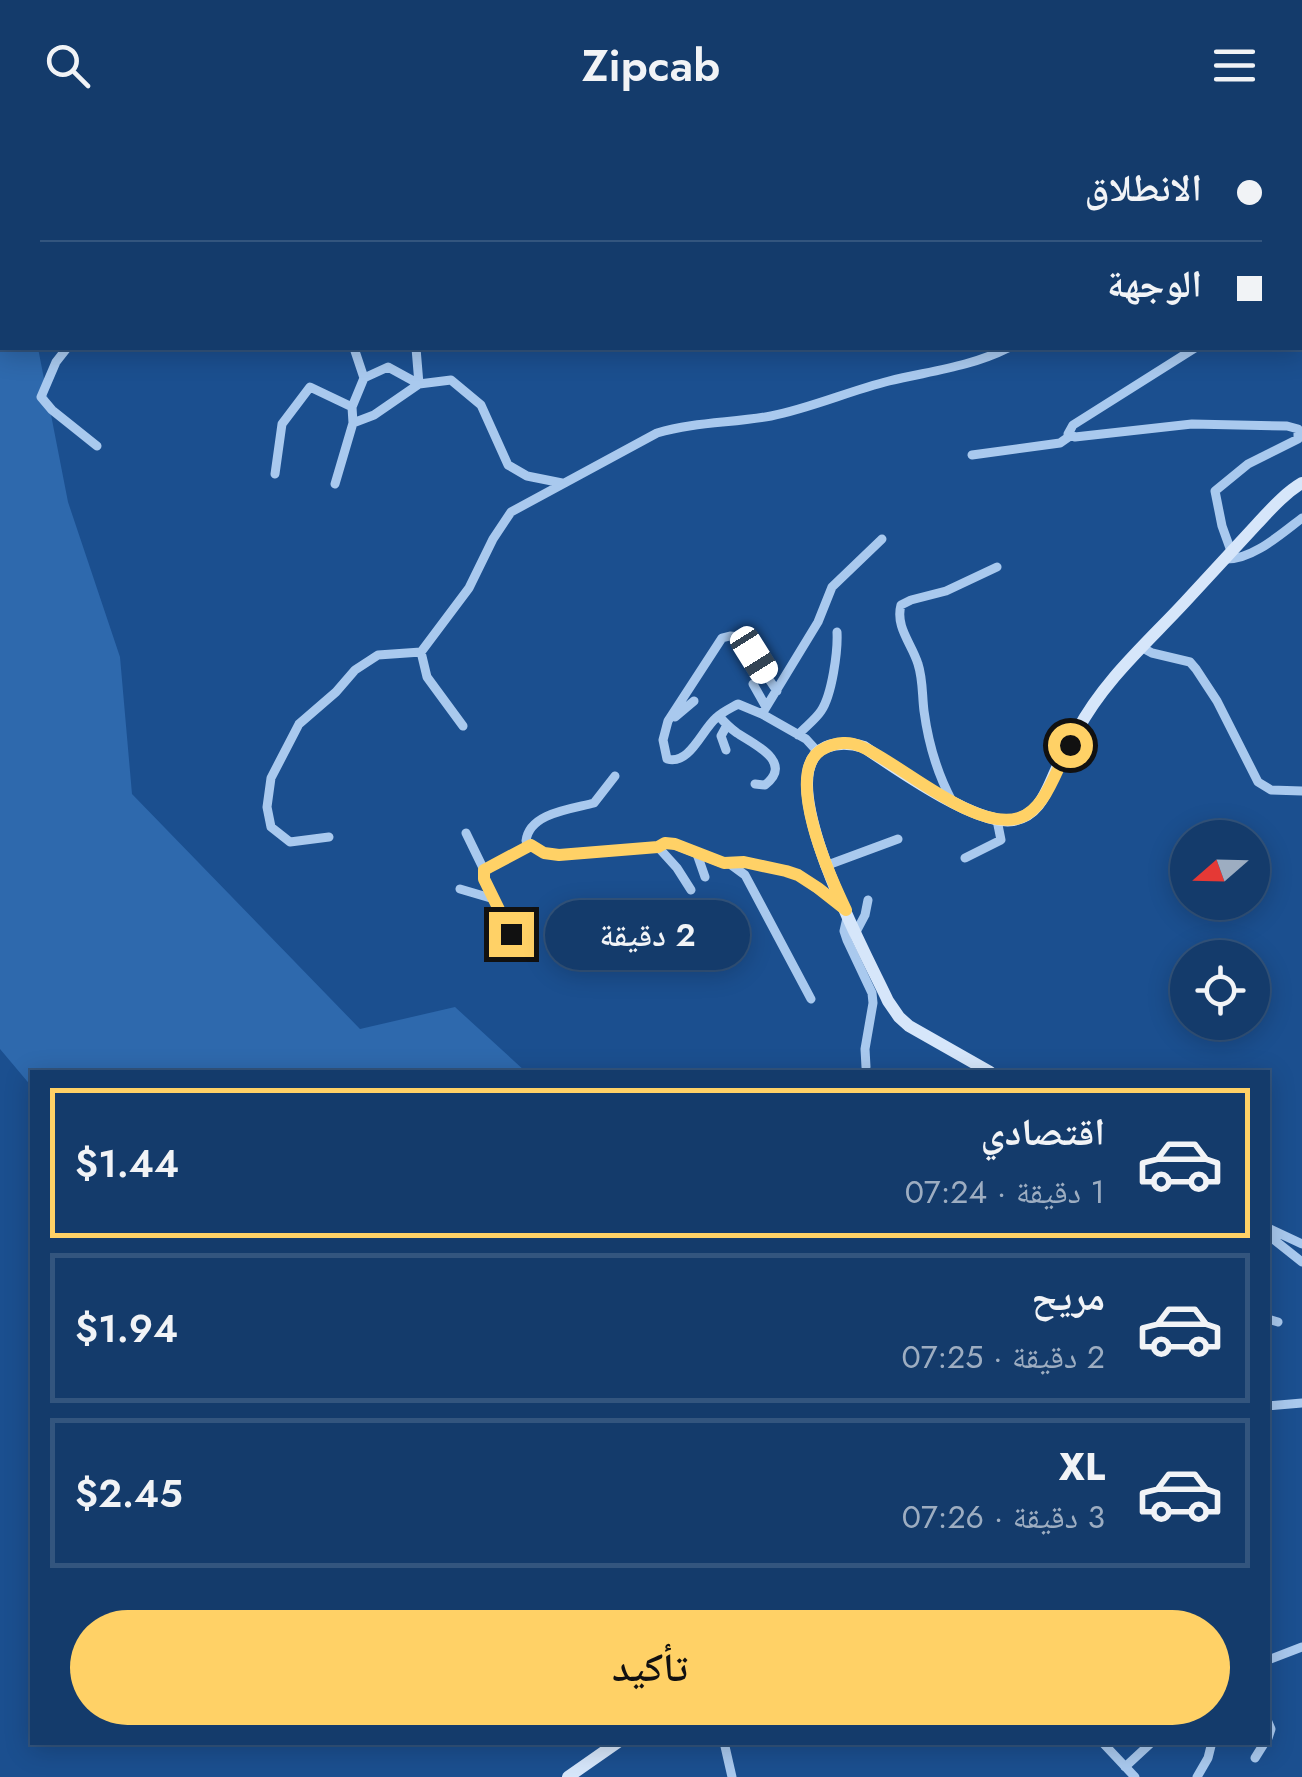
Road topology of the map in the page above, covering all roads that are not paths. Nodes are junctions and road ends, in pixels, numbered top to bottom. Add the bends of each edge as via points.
1 (65, 350) edge
2 (355, 350) edge
3 (416, 350) edge
4 (1003, 350) edge
5 (1192, 350) edge
6 (364, 378) junction
7 (420, 384) junction
8 (352, 407) junction
9 (353, 423) junction
10 (1070, 436) junction
11 (97, 446) dead end
12 (972, 455) dead end
13 (275, 474) dead end
14 (562, 483) junction
15 (1302, 483) edge
16 (335, 484) dead end
17 (1302, 518) edge
18 (882, 539) dead end
19 (1228, 555) junction
20 (997, 567) dead end
21 (837, 632) dead end
22 (1140, 648) junction
23 (420, 652) junction
24 (753, 684) dead end
25 (776, 692) junction
26 (694, 700) dead end
27 (764, 711) junction
28 (719, 716) junction
29 (668, 721) junction
30 (727, 724) junction
31 (463, 726) dead end
32 (798, 734) junction
33 (726, 750) dead end
34 (817, 751) junction
35 (615, 776) dead end
36 (755, 784) dead end
37 (1302, 791) edge
38 (952, 801) junction
39 (997, 820) junction
40 (466, 833) dead end
41 (329, 837) dead end
42 (898, 839) dead end
43 (531, 845) junction
44 (658, 847) junction
45 (697, 854) junction
46 (965, 858) dead end
47 (730, 864) junction
48 (826, 866) junction
49 (484, 870) junction
50 (705, 877) dead end
51 (460, 889) dead end
52 (690, 890) dead end
53 (494, 899) junction
54 (868, 900) dead end
55 (847, 913) junction
56 (856, 932) junction
57 (511, 934) dead end
58 (811, 998) dead end
59 (866, 1067) dead end
60 (986, 1070) edge
61 (1270, 1233) edge
62 (1270, 1234) edge
63 (1302, 1244) edge
64 (1302, 1262) edge
65 (1302, 1402) edge
66 (1270, 1406) edge
67 (1302, 1647) edge
68 (1270, 1659) edge
69 (614, 1745) edge
70 (725, 1745) edge
71 (1105, 1745) edge
72 (1149, 1745) edge
73 (1211, 1745) edge
74 (1263, 1745) edge
75 (1254, 1758) dead end
76 (1125, 1767) junction
77 (568, 1777) edge
78 (732, 1777) edge
79 (1135, 1777) edge
80 (1197, 1777) edge

1 - 11 street via 41,397
2 - 6 street
3 - 7 street
4 - 14 street via 808,408 656,433
5 - 10 street via 1073,425
6 - 7 street via 388,368
6 - 8 street
7 - 9 street
7 - 14 street via 451,380 481,405 508,465
8 - 9 street
8 - 13 street via 310,387 282,424
9 - 16 street
10 - 12 street
10 - 19 street via 1192,424 1298,429 1296,440 1248,464 1215,491
14 - 23 street via 511,512 469,588
15 - 19 street
17 - 19 street via 1250,552 1232,560
18 - 25 street via 832,587
19 - 22 street
20 - 38 street via 910,600 899,613 921,672 932,748
21 - 32 street via 822,711
22 - 37 street via 1190,662 1258,782 1271,790
22 - 39 street via 1089,710 1042,801 1017,819
23 - 31 street via 428,677
23 - 41 street via 378,655 355,670 298,724 271,778 271,826 290,842
24 - 27 street
25 - 27 street
25 - 29 street via 740,637 722,638
26 - 29 street
27 - 28 street via 738,704
27 - 32 street
28 - 29 street via 674,762 664,751
28 - 30 street
30 - 33 street via 721,736
30 - 36 street via 774,762 772,780
32 - 34 street
34 - 38 street via 843,743 864,748
34 - 48 street via 806,782
35 - 43 street via 594,803 561,810 530,828
38 - 39 street
39 - 46 street via 1001,840
40 - 49 street
42 - 48 street
43 - 44 street via 559,855
43 - 49 street
44 - 45 street via 675,844
44 - 52 street
45 - 47 street
45 - 50 street
47 - 55 street via 798,875
47 - 58 street via 745,875
48 - 55 street
49 - 53 street
51 - 53 street
53 - 57 street
54 - 56 street
55 - 56 street
55 - 59 street via 844,931 872,993
56 - 60 street via 899,1016
61 - 63 street
62 - 64 street
65 - 66 street
67 - 68 street
69 - 77 street
70 - 78 street
71 - 76 street
72 - 76 street
73 - 80 street
74 - 75 street
76 - 79 street

